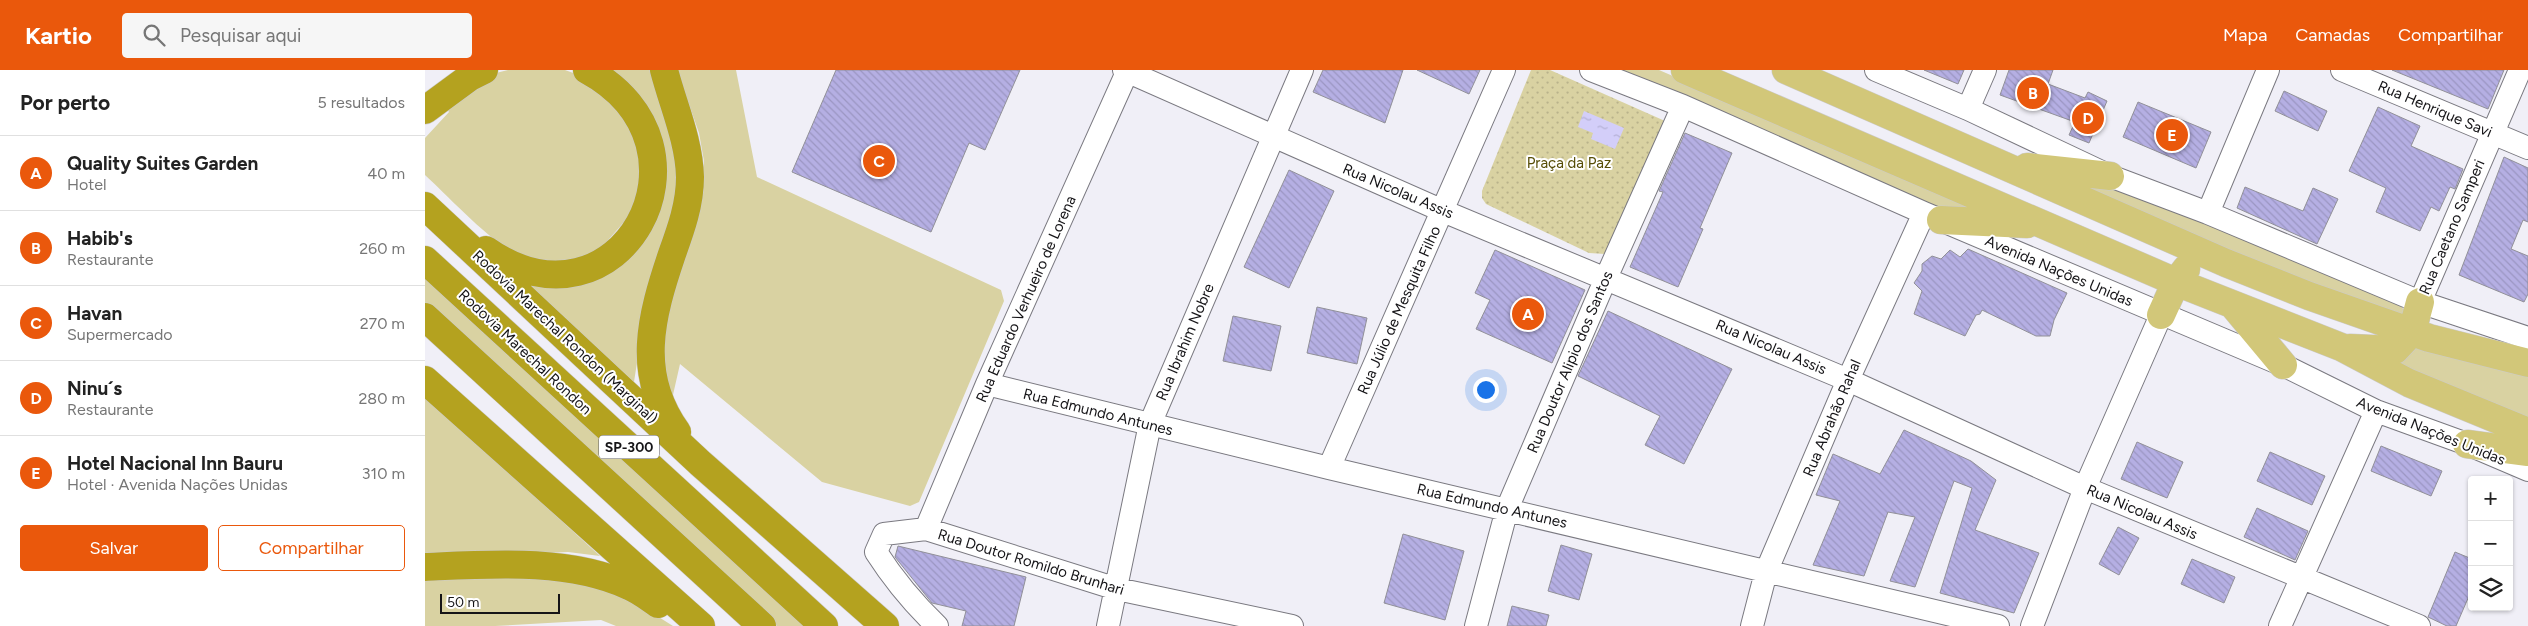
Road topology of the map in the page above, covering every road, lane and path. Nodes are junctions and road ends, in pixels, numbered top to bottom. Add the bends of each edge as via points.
1 (456, 70) edge
2 (484, 70) edge
3 (587, 70) edge
4 (664, 70) edge
5 (1302, 70) edge
6 (1504, 70) edge
7 (1591, 70) edge
8 (1685, 70) edge
9 (1786, 70) edge
10 (1876, 70) edge
11 (1985, 70) edge
12 (2269, 70) edge
13 (2342, 70) edge
14 (2520, 70) edge
15 (1127, 71) edge
16 (425, 103) edge
17 (1683, 106) junction
18 (1968, 109) junction
19 (425, 110) edge
20 (2493, 133) junction
21 (1273, 137) junction
22 (2528, 148) edge
23 (1999, 164) junction
24 (2110, 176) junction
25 (426, 207) edge
26 (1443, 211) junction
27 (2208, 213) junction
28 (1933, 217) junction
29 (2043, 224) junction
30 (425, 260) edge
31 (2226, 263) junction
32 (1606, 278) junction
33 (2176, 282) junction
34 (2420, 302) junction
35 (2232, 304) junction
36 (2161, 316) junction
37 (425, 317) edge
38 (2412, 332) junction
39 (2528, 338) edge
40 (2341, 347) junction
41 (2528, 363) edge
42 (2283, 365) junction
43 (425, 380) edge
44 (1848, 380) junction
45 (987, 384) junction
46 (2376, 411) junction
47 (1150, 424) junction
48 (2528, 432) edge
49 (2467, 444) junction
50 (2528, 452) edge
51 (700, 463) junction
52 (1329, 468) junction
53 (2528, 470) edge
54 (2085, 488) junction
55 (1507, 509) junction
56 (926, 530) junction
57 (425, 567) edge
58 (1767, 572) junction
59 (2301, 579) junction
60 (1117, 589) junction
61 (694, 626) edge
62 (701, 626) edge
63 (762, 626) edge
64 (824, 626) edge
65 (885, 626) edge
66 (937, 626) edge
67 (1108, 626) edge
68 (1292, 626) edge
69 (1476, 626) edge
70 (1752, 626) edge
71 (1998, 626) edge
72 (2032, 626) edge
73 (2280, 626) edge
74 (2419, 626) edge

1 - 16 main road
2 - 19 highway
3 - 25 highway via 614,87 636,113 651,146 651,195 646,211 616,254 602,263 574,272 544,274 529,271 500,259
4 - 51 highway via 681,126 690,177 684,221 654,310 650,355 657,394 671,424
5 - 21 street, Rua Ibrahim Nobre
6 - 26 street, Rua Júlio de Mesquita Filho
7 - 17 street, Avenida Nações Unidas
8 - 29 main road
9 - 23 main road
10 - 18 street
11 - 18 street
12 - 27 street
13 - 20 street, Rua Henrique Savi
14 - 20 street, Rua Caetano Samperi
15 - 21 street, Rua Nicolau Assis
15 - 45 street, Rua Eduardo Verhueiro de Lorena
17 - 28 street, Avenida Nações Unidas
17 - 32 street, Rua Doutor Alipio dos Santos
18 - 24 street
20 - 22 street, Rua Henrique Savi
20 - 34 street, Rua Caetano Samperi
21 - 26 street, Rua Nicolau Assis
21 - 47 street, Rua Ibrahim Nobre
23 - 24 main road
23 - 31 main road
24 - 27 street
25 - 51 highway, Rodovia Marechal Rondon (Marginal)
26 - 32 street, Rua Nicolau Assis
26 - 52 street, Rua Júlio de Mesquita Filho
27 - 34 street
28 - 29 main road
28 - 36 street, Avenida Nações Unidas
28 - 44 street, Rua Abrahão Rahal
29 - 33 main road
30 - 64 highway, Rodovia Marechal Rondon / SP-300
31 - 33 main road via 2188,266
31 - 38 main road
32 - 44 street, Rua Nicolau Assis
32 - 55 street, Rua Doutor Alipio dos Santos
33 - 35 main road
33 - 36 main road
34 - 38 main road
34 - 39 street
35 - 40 main road
35 - 42 main road
36 - 42 street, Avenida Nações Unidas
36 - 54 street
37 - 63 highway, SP-300
38 - 40 main road via 2395,350
38 - 41 main road
40 - 48 main road via 2409,383
42 - 46 street, Avenida Nações Unidas
43 - 62 highway
44 - 54 street, Rua Nicolau Assis
44 - 58 street, Rua Abrahão Rahal
45 - 47 street, Rua Edmundo Antunes
45 - 56 street, Rua Eduardo Verhueiro de Lorena
46 - 49 street, Avenida Nações Unidas
46 - 59 street
47 - 52 street, Rua Edmundo Antunes
47 - 60 street, Rua Ibrahim Nobre
49 - 50 main road
49 - 53 street, Avenida Nações Unidas
51 - 65 highway, Rodovia Marechal Rondon (Marginal)
52 - 55 street, Rua Edmundo Antunes
54 - 59 street, Rua Nicolau Assis
54 - 72 street
55 - 58 street, Rua Edmundo Antunes
55 - 69 street, Rua Doutor Alipio dos Santos
56 - 60 street, Rua Doutor Romildo Brunhari
56 - 66 street, Rua Doutor Romildo Brunhari via 884,534 876,552 906,594
57 - 61 highway via 517,564 581,572 629,586
58 - 70 street, Rua Abrahão Rahal
58 - 71 street, Rua Edmundo Antunes
59 - 73 street
59 - 74 street, Rua Nicolau Assis
60 - 67 street, Rua Ibrahim Nobre
60 - 68 street, Rua Doutor Romildo Brunhari

